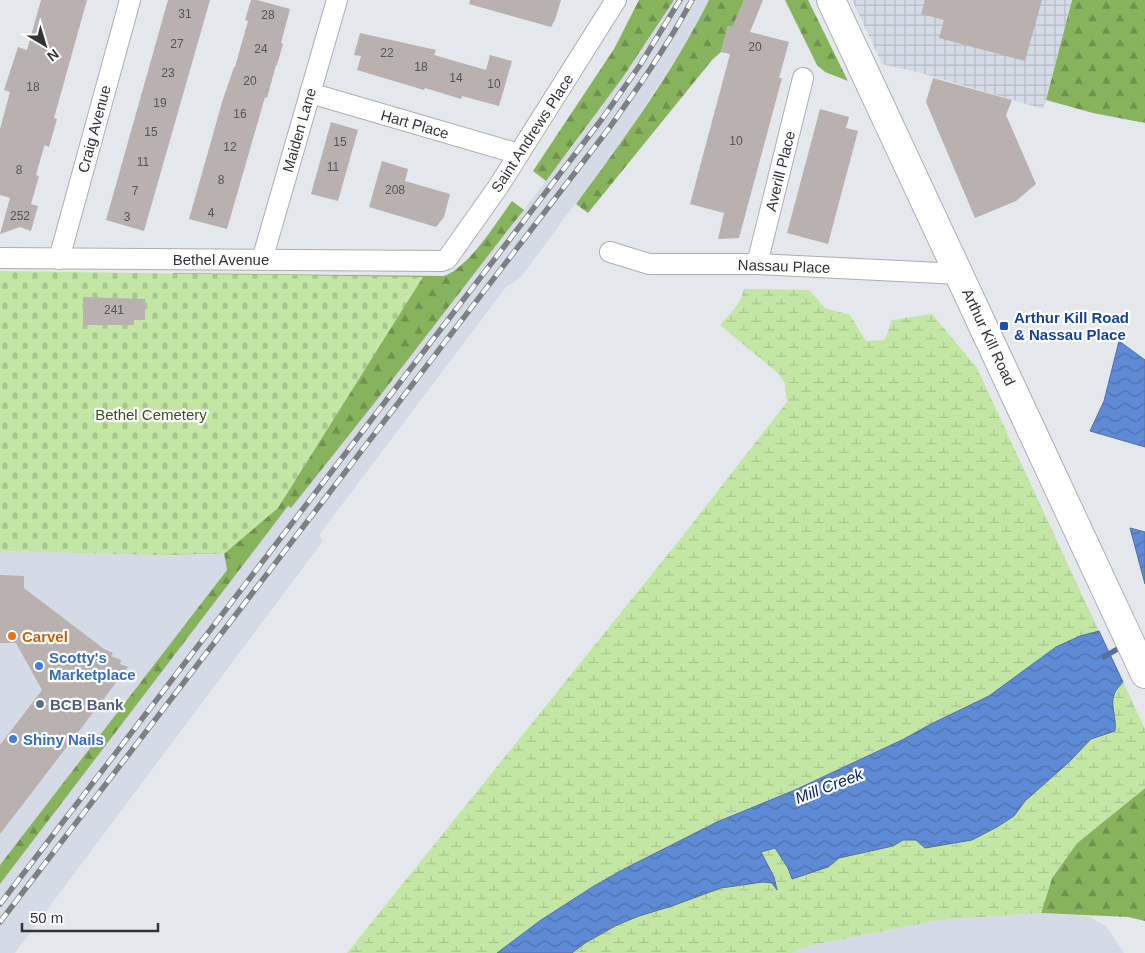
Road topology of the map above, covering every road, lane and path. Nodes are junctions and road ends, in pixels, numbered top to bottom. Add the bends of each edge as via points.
1 (130, 0) edge
2 (337, 0) edge
3 (616, 0) edge
4 (831, 0) edge
5 (803, 78) dead end
6 (310, 94) junction
7 (519, 154) junction
8 (610, 252) dead end
9 (0, 258) edge
10 (59, 259) junction
11 (262, 260) junction
12 (442, 261) joint
13 (757, 264) junction
14 (960, 274) junction
15 (1145, 674) edge

1 - 10 street, Craig Avenue
2 - 6 street, Maiden Lane
3 - 7 street, Saint Andrews Place
4 - 14 street, Arthur Kill Road
5 - 13 street, Averill Place
6 - 7 street, Hart Place
6 - 11 street, Maiden Lane
7 - 12 street, Saint Andrews Place via 451,255
8 - 13 street, Nassau Place via 649,264
9 - 10 street, Bethel Avenue
10 - 11 street, Bethel Avenue
11 - 12 street, Bethel Avenue
13 - 14 street, Nassau Place
14 - 15 street, Arthur Kill Road

